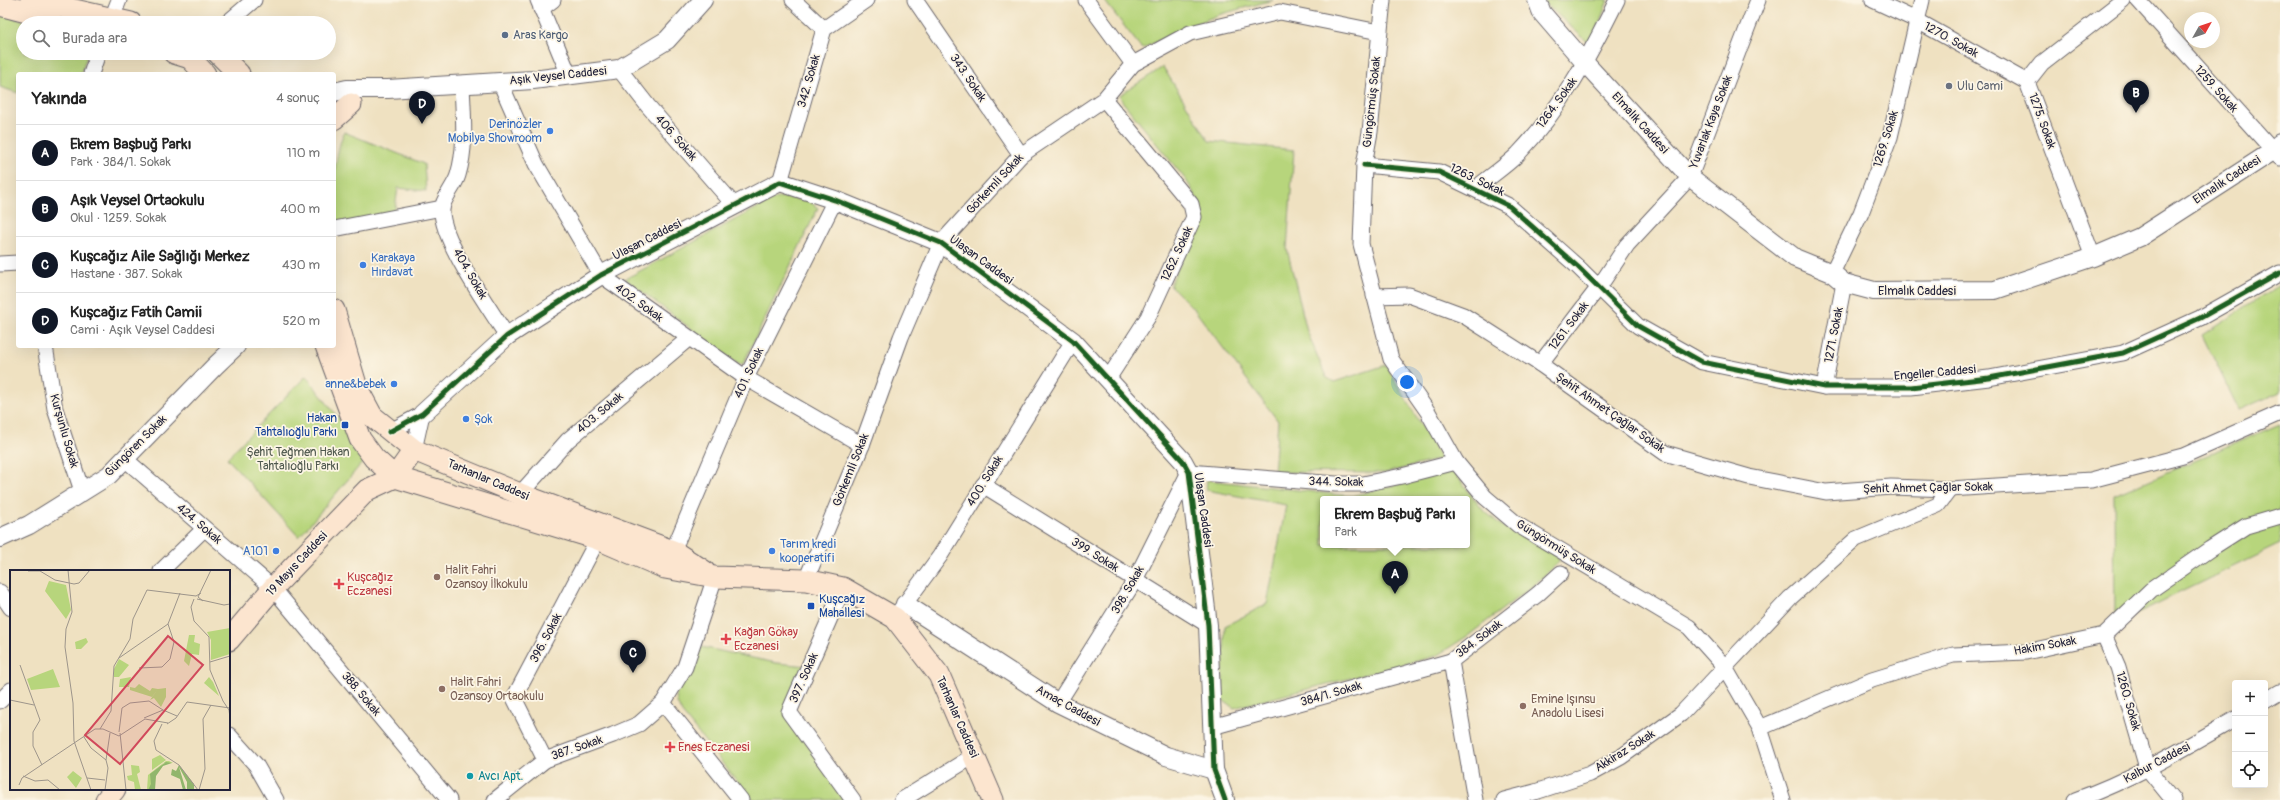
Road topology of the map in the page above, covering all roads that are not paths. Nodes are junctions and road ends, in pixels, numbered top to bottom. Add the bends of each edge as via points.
1 (31, 0) edge
2 (254, 0) edge
3 (703, 0) edge
4 (793, 0) edge
5 (866, 0) edge
6 (915, 0) edge
7 (1086, 0) edge
8 (1382, 0) edge
9 (1537, 0) edge
10 (1617, 0) edge
11 (1758, 0) edge
12 (1873, 0) edge
13 (1922, 0) edge
14 (2123, 0) edge
15 (2138, 0) edge
16 (544, 3) edge
17 (0, 6) edge
18 (121, 14) edge
19 (40, 16) edge
20 (235, 16) edge
21 (1916, 20) junction
22 (824, 29) junction
23 (1379, 32) junction
24 (96, 60) edge
25 (192, 60) edge
26 (225, 60) edge
27 (1133, 64) junction
28 (1586, 64) junction
29 (619, 69) junction
30 (92, 72) edge
31 (203, 72) edge
32 (237, 72) edge
33 (569, 75) junction
34 (500, 82) junction
35 (2027, 82) junction
36 (462, 84) junction
37 (388, 89) junction
38 (336, 92) edge
39 (1104, 99) junction
40 (343, 108) edge
41 (336, 117) edge
42 (2278, 150) edge
43 (1021, 155) junction
44 (1364, 165) junction
45 (1690, 177) junction
46 (780, 182) junction
47 (1475, 189) junction
48 (835, 200) junction
49 (735, 206) junction
50 (442, 208) junction
51 (336, 229) edge
52 (941, 243) junction
53 (2093, 257) junction
54 (16, 263) edge
55 (0, 264) edge
56 (2280, 273) edge
57 (601, 275) junction
58 (1838, 278) junction
59 (1599, 287) junction
60 (1374, 296) junction
61 (336, 317) edge
62 (507, 336) junction
63 (688, 338) junction
64 (1073, 341) junction
65 (45, 348) edge
66 (234, 348) edge
67 (327, 348) edge
68 (1540, 364) junction
69 (746, 378) junction
70 (1108, 379) junction
71 (1824, 387) junction
72 (2280, 413) edge
73 (422, 414) junction
74 (389, 432) junction
75 (862, 445) junction
76 (414, 450) junction
77 (374, 458) junction
78 (125, 459) junction
79 (1456, 462) junction
80 (1189, 472) junction
81 (395, 477) junction
82 (983, 485) junction
83 (1950, 489) junction
84 (367, 490) junction
85 (82, 491) junction
86 (520, 494) junction
87 (2280, 516) edge
88 (204, 529) junction
89 (0, 538) edge
90 (598, 539) junction
91 (673, 551) junction
92 (162, 570) edge
93 (1561, 574) dead end
94 (715, 577) junction
95 (806, 580) junction
96 (1135, 580) junction
97 (273, 588) junction
98 (843, 588) junction
99 (0, 592) edge
100 (10, 607) edge
101 (900, 611) junction
102 (1208, 625) junction
103 (2104, 635) junction
104 (230, 639) edge
105 (1450, 661) junction
106 (1724, 666) junction
107 (10, 691) edge
108 (2280, 692) edge
109 (2268, 699) edge
110 (0, 701) edge
111 (663, 703) junction
112 (1058, 703) junction
113 (2232, 721) edge
114 (1212, 727) junction
115 (1760, 728) junction
116 (230, 736) edge
117 (975, 755) junction
118 (545, 760) junction
119 (2147, 768) junction
120 (1214, 770) junction
121 (114, 790) edge
122 (106, 800) edge
123 (276, 800) edge
124 (449, 800) edge
125 (495, 800) edge
126 (741, 800) edge
127 (853, 800) edge
128 (902, 800) edge
129 (993, 800) edge
130 (1225, 800) edge
131 (1475, 800) edge
132 (1504, 800) edge
133 (1783, 800) edge
134 (2075, 800) edge
135 (2173, 800) edge

1 - 18 main road
2 - 20 street
3 - 29 street, Aşık Veysel Caddesi via 667,40
4 - 22 street
5 - 22 street
6 - 43 street, 343. Sokak
7 - 27 street
8 - 23 street, Güngörmüş Sokak
9 - 28 street, Elmalık Caddesi via 1542,13
10 - 28 street, 1264. Sokak
11 - 45 street, Yuvarlak Kaya Sokak
12 - 21 street, 1270. Sokak
13 - 21 street, 1269. Sokak
14 - 35 street, 1275. Sokak via 2042,63
15 - 42 street, 1259. Sokak
16 - 33 street
17 - 19 main road
21 - 35 street, 1270. Sokak
21 - 58 street, 1269. Sokak via 1890,137
22 - 46 street, 342. Sokak
23 - 27 street, Görkemli Sokak via 1280,12 1190,33
23 - 44 street, Güngörmüş Sokak via 1370,132
24 - 30 street
25 - 31 main road
26 - 32 main road
27 - 39 street, Görkemli Sokak
28 - 45 street, Elmalık Caddesi
28 - 47 street, 1264. Sokak via 1558,105 1517,154
29 - 33 street, Aşık Veysel Caddesi
29 - 49 street, 406. Sokak
33 - 34 street, Aşık Veysel Caddesi
34 - 36 street, Aşık Veysel Caddesi
34 - 57 street, 402. Sokak via 536,164
35 - 53 street, 1275. Sokak
36 - 37 street, Aşık Veysel Caddesi
36 - 50 street via 465,145 458,177
37 - 38 street, Aşık Veysel Caddesi
37 - 40 street, Aşık Veysel Caddesi
39 - 43 street, Görkemli Sokak
39 - 70 street, 1262. Sokak via 1191,204 1194,217 1148,317
40 - 41 main road
42 - 53 street, Elmalık Caddesi via 2140,237
43 - 52 street, Görkemli Sokak
44 - 47 street, 1263. Sokak via 1438,172
44 - 60 street, Güngörmüş Sokak via 1361,244
45 - 58 street, Elmalık Caddesi via 1795,258
45 - 59 street, Yuvarlak Kaya Sokak via 1627,245
46 - 48 street, Ulaşan Caddesi
46 - 49 street, Ulaşan Caddesi
47 - 59 street, 1263. Sokak via 1509,206
48 - 52 street, Ulaşan Caddesi
48 - 69 street, 401. Sokak
49 - 57 street, Ulaşan Caddesi
50 - 51 street
50 - 62 street, 404. Sokak via 446,231 465,269
52 - 64 street, Ulaşan Caddesi
52 - 75 street, Görkemli Sokak via 901,337
53 - 58 street, Elmalık Caddesi via 1995,290 1874,292
54 - 55 street
56 - 71 street, Engeller Caddesi via 2200,318 2123,353 1989,378 1911,387
57 - 62 street, Ulaşan Caddesi
57 - 63 street, 402. Sokak
58 - 71 street, 1271. Sokak
59 - 68 street, 1261. Sokak
59 - 71 street, Engeller Caddesi via 1638,326 1702,362
60 - 68 street, Şehit Ahmet Çağlar Sokak via 1409,295 1463,315
60 - 79 street, Güngörmüş Sokak via 1391,359 1428,412
61 - 74 main road, Tarhanlar Caddesi via 357,388 372,416
62 - 73 street, Ulaşan Caddesi
63 - 69 street, 402. Sokak
63 - 86 street, 403. Sokak via 568,440
64 - 70 street, Ulaşan Caddesi
64 - 82 street, 400. Sokak
65 - 85 street, Kurşunlu Sokak via 55,409
66 - 78 street, Güngören Sokak
67 - 77 main road, Tarhanlar Caddesi via 360,439
68 - 83 street, Şehit Ahmet Çağlar Sokak via 1665,453 1749,477 1826,492 1891,486
69 - 75 street, 402. Sokak
69 - 91 street, 401. Sokak
70 - 80 street, Ulaşan Caddesi via 1183,461
72 - 83 street, Şehit Ahmet Çağlar Sokak via 2183,456 2091,480
73 - 74 street
73 - 76 street
74 - 76 main road, Tarhanlar Caddesi
74 - 77 main road
75 - 95 street, Görkemli Sokak
76 - 81 main road
76 - 86 main road, Tarhanlar Caddesi
77 - 81 main road, Tarhanlar Caddesi
77 - 84 main road
78 - 85 street, Güngören Sokak via 109,476
78 - 88 street, 424. Sokak
79 - 80 street, 344. Sokak via 1363,484
79 - 106 street, Güngörmüş Sokak via 1485,497 1518,525 1689,627
80 - 96 street, 398. Sokak
80 - 102 street, Ulaşan Caddesi
81 - 84 main road
81 - 90 main road, Tarhanlar Caddesi
82 - 96 street, 399. Sokak
82 - 101 street, 400. Sokak via 940,556
83 - 106 street, Akkiraz Sokak via 1938,505 1856,539 1790,598
84 - 97 main road, 19 Mayıs Caddesi
85 - 89 street, Güngören Sokak via 29,525
86 - 91 main road, Tarhanlar Caddesi
87 - 103 street via 2246,526 2210,549 2151,590
88 - 92 street
88 - 97 street, 424. Sokak
90 - 94 main road, Tarhanlar Caddesi via 665,568
90 - 118 street, 396. Sokak via 514,698
91 - 94 main road, Tarhanlar Caddesi
93 - 105 street, 384. Sokak
94 - 95 main road, Tarhanlar Caddesi
94 - 111 street, 387. Sokak via 685,667
95 - 98 main road, Tarhanlar Caddesi
96 - 102 street, 399. Sokak
96 - 112 street, 398. Sokak
97 - 104 main road, 19 Mayıs Caddesi
97 - 124 street, 388. Sokak
98 - 101 main road, Tarhanlar Caddesi
98 - 127 street, 397. Sokak via 789,712
99 - 100 street
101 - 112 street, Amaç Caddesi
101 - 117 main road, Tarhanlar Caddesi via 939,675
102 - 114 street, Ulaşan Caddesi
103 - 115 street, Hakim Sokak via 2026,652 1953,655 1872,680
103 - 119 street, 1260. Sokak via 2118,667
105 - 114 street, 384/1. Sokak
105 - 131 street, 384. Sokak
106 - 115 street, Güngörmüş Sokak
106 - 132 street, Akkiraz Sokak via 1681,714 1621,757 1590,774
107 - 110 street
108 - 109 street
111 - 118 street, 387. Sokak via 639,724
111 - 126 street
112 - 120 street, Amaç Caddesi via 1166,756
113 - 119 street, Kalbur Caddesi
114 - 120 street, Ulaşan Caddesi
115 - 133 street, Güngörmüş Sokak
116 - 123 street via 256,765
117 - 128 street
117 - 129 main road, Tarhanlar Caddesi
118 - 125 street, 387. Sokak
119 - 134 street, Kalbur Caddesi via 2107,789
119 - 135 street
120 - 130 street
121 - 122 main road

